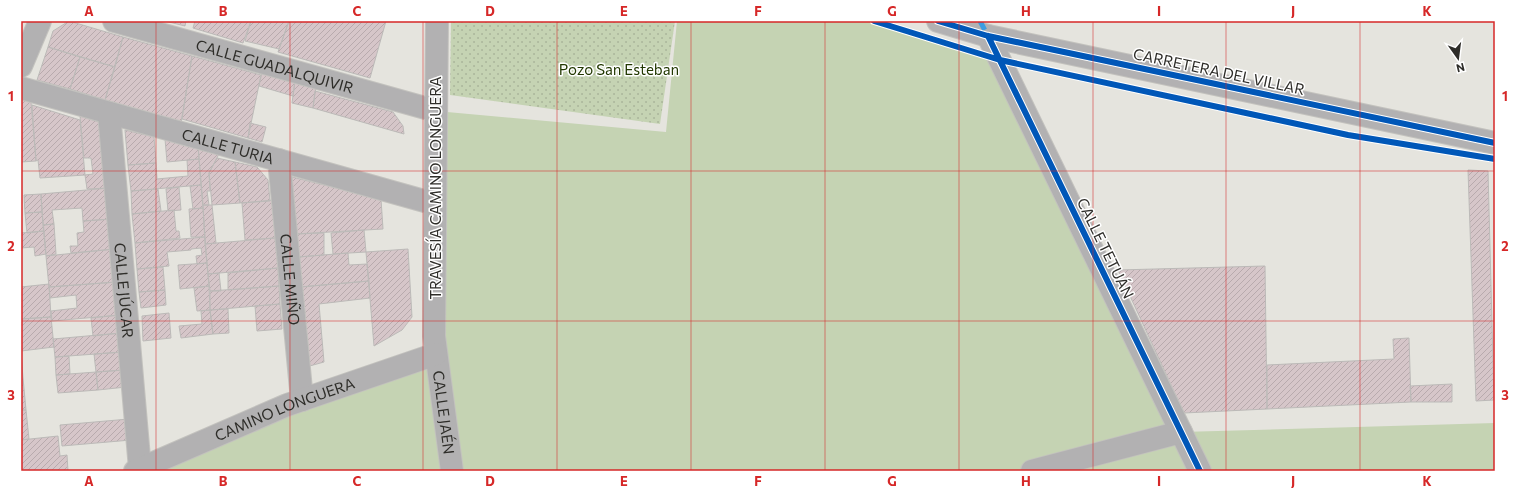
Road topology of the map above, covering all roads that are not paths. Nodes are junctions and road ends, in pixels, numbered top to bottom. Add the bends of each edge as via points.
1 (40, 21) edge
2 (114, 21) edge
3 (437, 21) edge
4 (938, 21) edge
5 (988, 36) junction
6 (21, 66) edge
7 (21, 88) edge
8 (436, 111) junction
9 (109, 112) junction
10 (1495, 143) edge
11 (278, 160) junction
12 (435, 204) junction
13 (436, 354) junction
14 (302, 400) junction
15 (1181, 432) junction
16 (138, 470) edge
17 (452, 471) edge
18 (1032, 471) edge
19 (1200, 471) edge

1 - 6 street
2 - 8 street, CALLE GUADALQUIVIR
3 - 8 street, TRAVESÍA CAMINO LONGUERA
4 - 5 street, CARRETERA DEL VILLAR
5 - 10 street, CARRETERA DEL VILLAR
5 - 15 street, CALLE TETUÁN
7 - 9 street, CALLE TURIA
8 - 12 street, TRAVESÍA CAMINO LONGUERA
9 - 11 street, CALLE TURIA
9 - 16 street, CALLE JÚCAR
11 - 12 street, CALLE TURIA
11 - 14 street, CALLE MIÑO
12 - 13 street, TRAVESÍA CAMINO LONGUERA
13 - 14 street, CAMINO LONGUERA
13 - 17 street, CALLE JAÉN
14 - 16 street, CAMINO LONGUERA
15 - 18 street
15 - 19 street, CALLE TETUÁN

